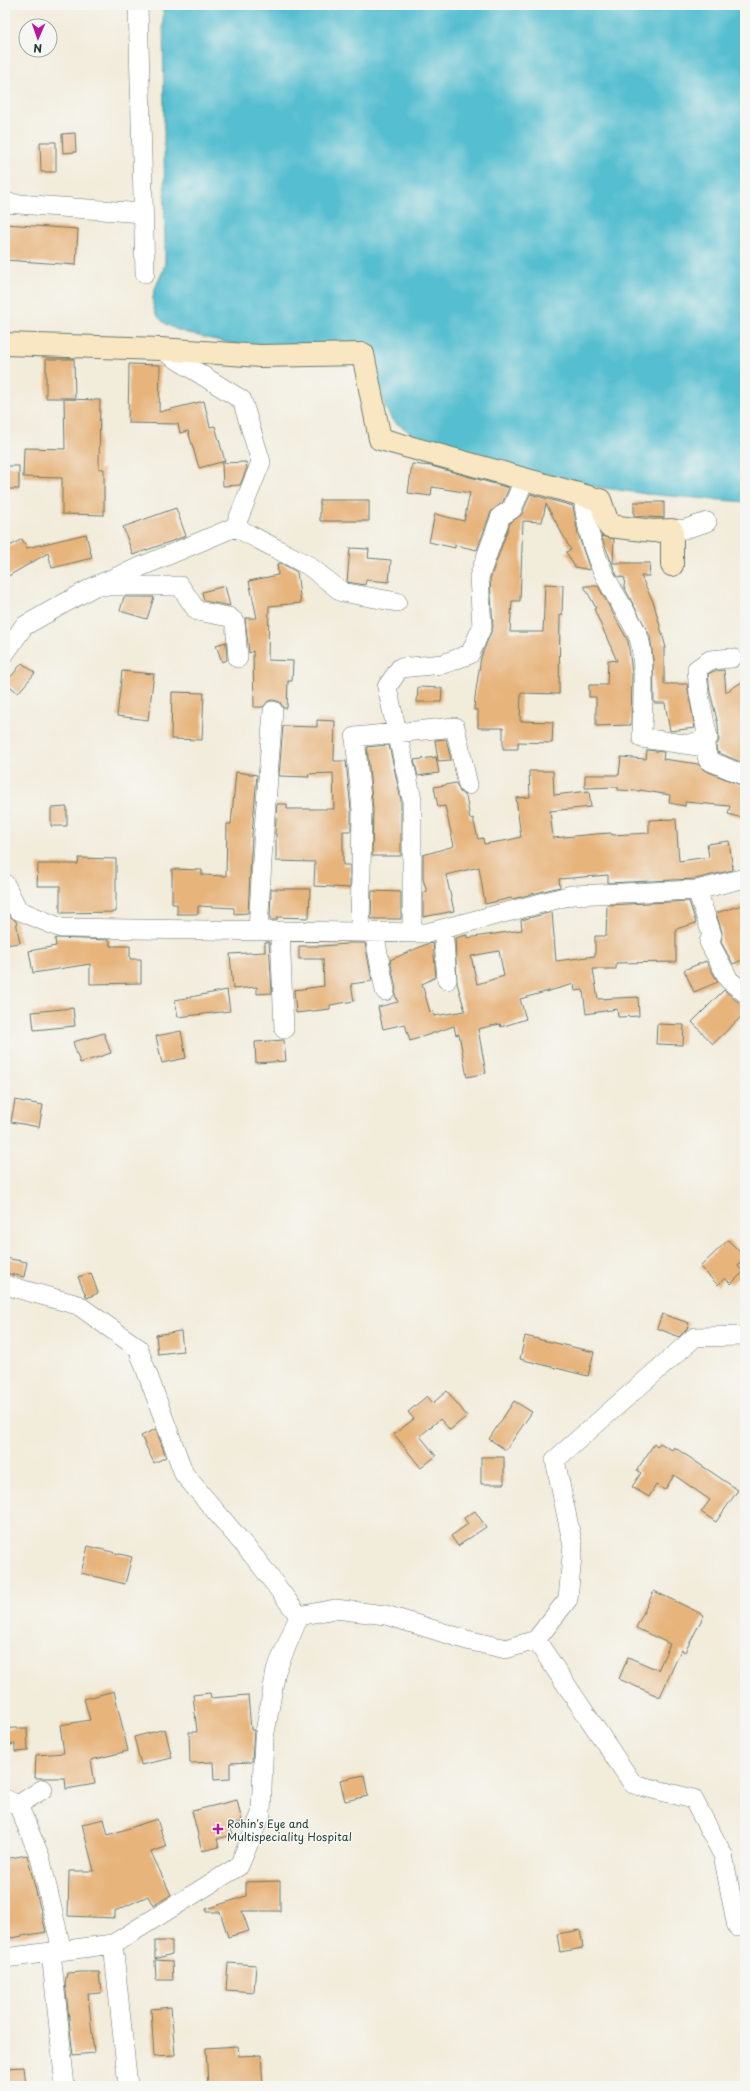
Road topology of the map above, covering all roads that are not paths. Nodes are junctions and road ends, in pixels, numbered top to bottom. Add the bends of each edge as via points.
1 (138, 5) edge
2 (5, 203) edge
3 (144, 213) junction
4 (145, 273) dead end
5 (5, 344) edge
6 (160, 349) junction
7 (525, 478) junction
8 (583, 495) junction
9 (707, 522) dead end
10 (235, 527) junction
11 (672, 530) junction
12 (672, 565) dead end
13 (95, 586) junction
14 (397, 602) dead end
15 (5, 626) edge
16 (24, 626) junction
17 (5, 653) edge
18 (238, 658) dead end
19 (732, 658) dead end
20 (273, 712) dead end
21 (396, 734) junction
22 (689, 744) junction
23 (745, 776) edge
24 (468, 785) dead end
25 (745, 878) edge
26 (5, 884) edge
27 (697, 890) junction
28 (443, 929) junction
29 (258, 930) junction
30 (280, 931) junction
31 (367, 932) junction
32 (412, 933) junction
33 (446, 980) dead end
34 (385, 991) dead end
35 (745, 993) edge
36 (284, 1029) dead end
37 (5, 1285) edge
38 (745, 1336) edge
39 (299, 1616) junction
40 (536, 1640) junction
41 (44, 1789) dead end
42 (12, 1802) edge
43 (737, 1927) dead end
44 (113, 1944) junction
45 (56, 1951) junction
46 (5, 1958) edge
47 (65, 2086) edge
48 (128, 2086) edge

1 - 3 street
2 - 3 street
3 - 4 street
5 - 6 street
6 - 7 street via 260,356 362,354 380,439
6 - 10 street via 242,400 261,462
7 - 8 street
7 - 21 street via 512,509 501,516 479,576 482,627 470,654 443,664 400,668 387,687
8 - 11 street via 600,500 609,526 653,531
8 - 22 street via 585,522 591,544 639,639 642,659 642,738
9 - 11 street
10 - 13 street
10 - 14 street via 309,566 342,592
11 - 12 street
13 - 16 street
13 - 18 street via 180,586 197,611 229,617 235,622
15 - 16 street
16 - 17 street
19 - 22 street via 710,660 697,669 708,738
20 - 29 street
21 - 24 street via 455,727
21 - 31 street via 355,737 362,810
21 - 32 street via 412,799
22 - 23 street via 705,747 708,760
25 - 27 street
26 - 29 street via 18,910 61,928
27 - 28 street via 572,895
27 - 35 street via 712,936 709,942 729,980
28 - 32 street
28 - 33 street
29 - 30 street
30 - 31 street
30 - 36 street
31 - 32 street
31 - 34 street
37 - 39 street via 78,1305 138,1348 184,1474 256,1559
38 - 40 street via 695,1337 555,1460 573,1546 568,1599
39 - 40 street via 335,1609 386,1615 467,1640 506,1648
39 - 44 street via 276,1671 264,1738 261,1814 239,1866
40 - 43 street via 633,1784 693,1799 723,1855
41 - 42 street
42 - 45 street via 40,1857
44 - 45 street
44 - 48 street
45 - 46 street
45 - 47 street

